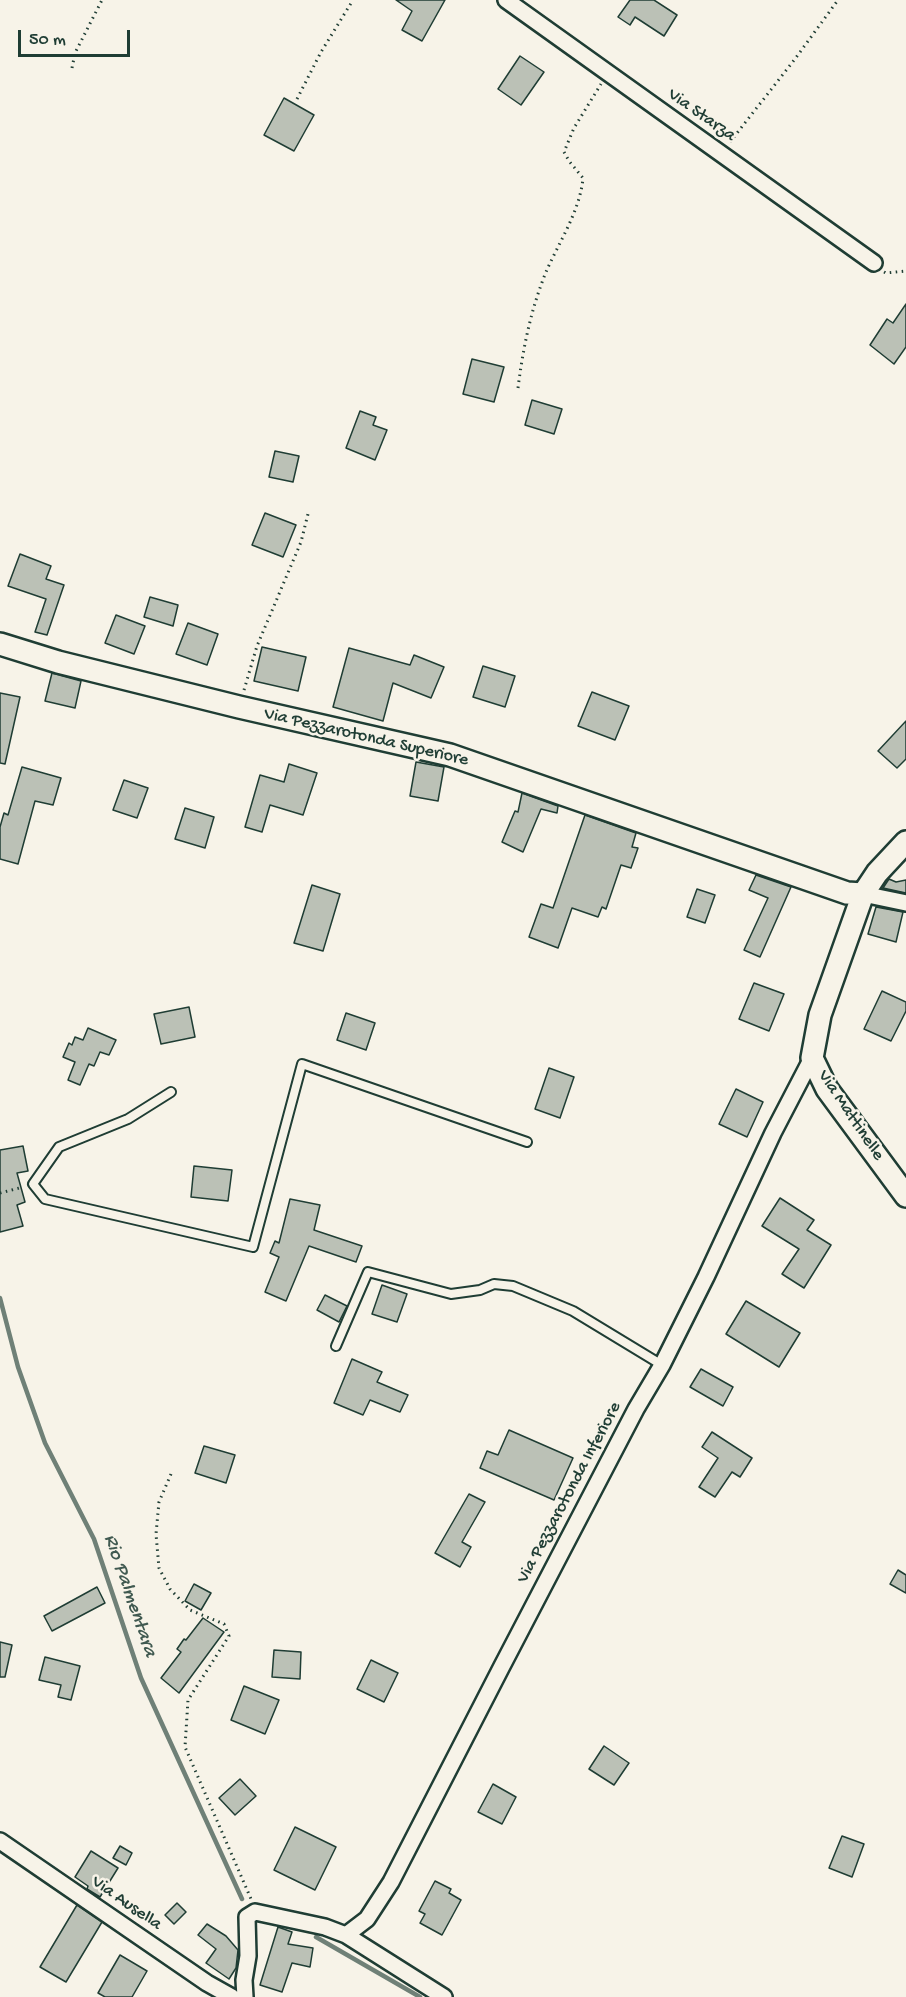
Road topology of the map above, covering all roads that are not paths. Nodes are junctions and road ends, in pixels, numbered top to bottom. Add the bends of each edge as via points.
1 (506, 0) edge
2 (874, 263) road end
3 (0, 644) edge
4 (906, 842) edge
5 (863, 894) junction
6 (906, 903) edge
7 (812, 1058) junction
8 (171, 1092) dead end
9 (526, 1142) dead end
10 (906, 1196) edge
11 (336, 1346) dead end
12 (662, 1365) junction
13 (0, 1840) edge
14 (346, 1935) junction
15 (232, 1997) edge
16 (245, 1997) edge
17 (444, 1997) edge

1 - 2 street, Via Starza
3 - 5 street, Via Pezzarotonda Superiore via 239,707 450,755 847,893
4 - 5 street, Via Mattinelle via 876,873
5 - 6 street
5 - 7 street, Via Mattinelle via 820,1015
7 - 10 street, Via Mattinelle via 827,1089
7 - 12 street, Via Pezzarotonda Inferiore
8 - 9 lane via 129,1119 59,1147 33,1184 45,1199 253,1247 302,1064
11 - 12 lane via 368,1272 451,1294 494,1284 513,1286 573,1311
12 - 14 street, Via Pezzarotonda Inferiore via 388,1889 367,1919
13 - 15 street, Via Ausella
14 - 16 street via 255,1912 247,1917
14 - 17 street

